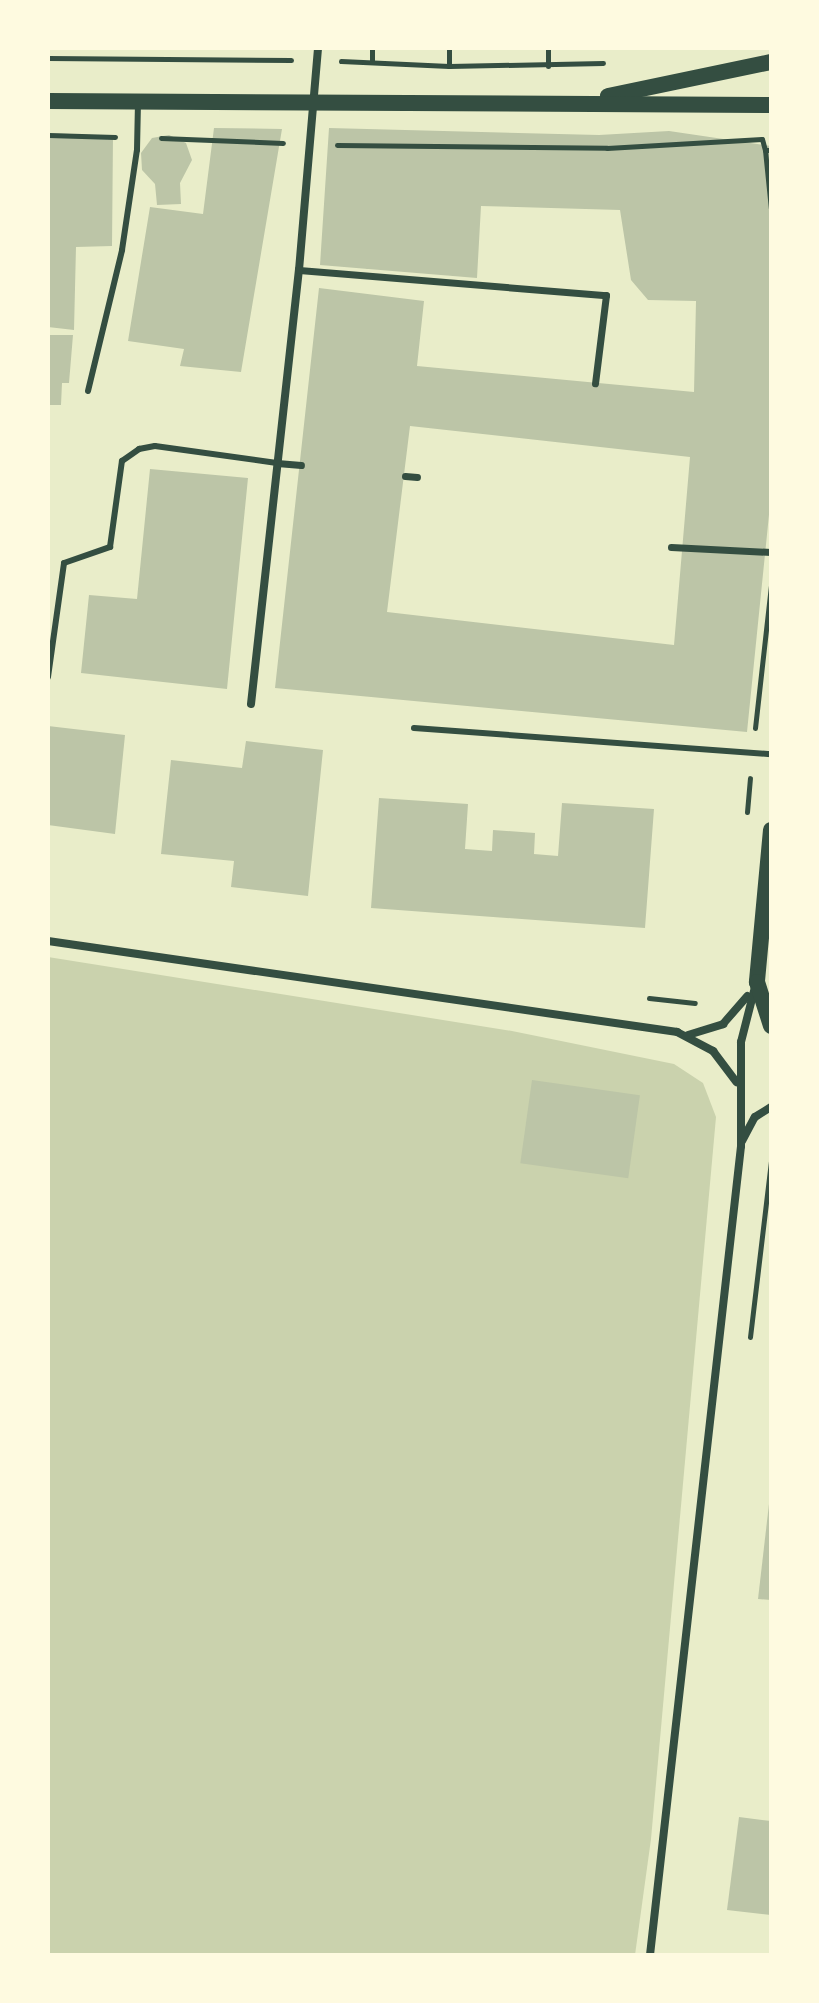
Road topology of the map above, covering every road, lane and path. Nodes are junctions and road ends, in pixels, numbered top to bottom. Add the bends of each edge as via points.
1 (318, 48) edge
2 (372, 48) edge
3 (449, 48) edge
4 (548, 48) edge
5 (48, 58) edge
6 (317, 60) junction
7 (372, 62) junction
8 (771, 62) edge
9 (607, 63) dead end
10 (449, 66) junction
11 (548, 66) junction
12 (48, 101) edge
13 (138, 102) junction
14 (555, 105) junction
15 (771, 105) edge
16 (314, 106) junction
17 (48, 135) edge
18 (138, 138) junction
19 (311, 144) junction
20 (768, 150) edge
21 (771, 209) edge
22 (299, 270) junction
23 (595, 383) dead end
24 (88, 391) dead end
25 (277, 463) junction
26 (301, 465) dead end
27 (405, 476) dead end
28 (417, 477) dead end
29 (671, 547) dead end
30 (771, 552) edge
31 (771, 586) edge
32 (48, 677) edge
33 (251, 704) dead end
34 (414, 728) dead end
35 (753, 752) junction
36 (771, 754) edge
37 (746, 830) dead end
38 (771, 830) edge
39 (48, 941) edge
40 (757, 982) junction
41 (647, 997) dead end
42 (703, 1002) dead end
43 (771, 1026) edge
44 (685, 1035) junction
45 (739, 1090) junction
46 (771, 1107) edge
47 (741, 1146) junction
48 (650, 1955) edge

1 - 6 street
2 - 7 path
3 - 10 path
4 - 11 path
5 - 6 path
6 - 7 path
6 - 16 street
7 - 10 path
8 - 14 main road
9 - 11 path
10 - 11 path
12 - 13 main road
13 - 16 main road
13 - 18 lane
14 - 15 main road
14 - 16 main road
16 - 19 street
17 - 18 path
18 - 19 path
18 - 24 lane via 122,250
19 - 20 path via 592,148 762,139
19 - 22 street
20 - 21 path
22 - 23 street via 606,295
22 - 25 street
25 - 26 street
25 - 32 lane via 155,446 122,461 110,547 64,563
25 - 33 street
27 - 28 street
29 - 30 street
31 - 35 path
34 - 35 lane
35 - 36 lane
35 - 37 path
38 - 40 main road
39 - 44 street
40 - 43 main road
40 - 44 street via 723,1024
40 - 45 street via 743,1022
41 - 42 path
44 - 45 street via 722,1059
45 - 47 street
46 - 47 street via 749,1124
47 - 48 street

